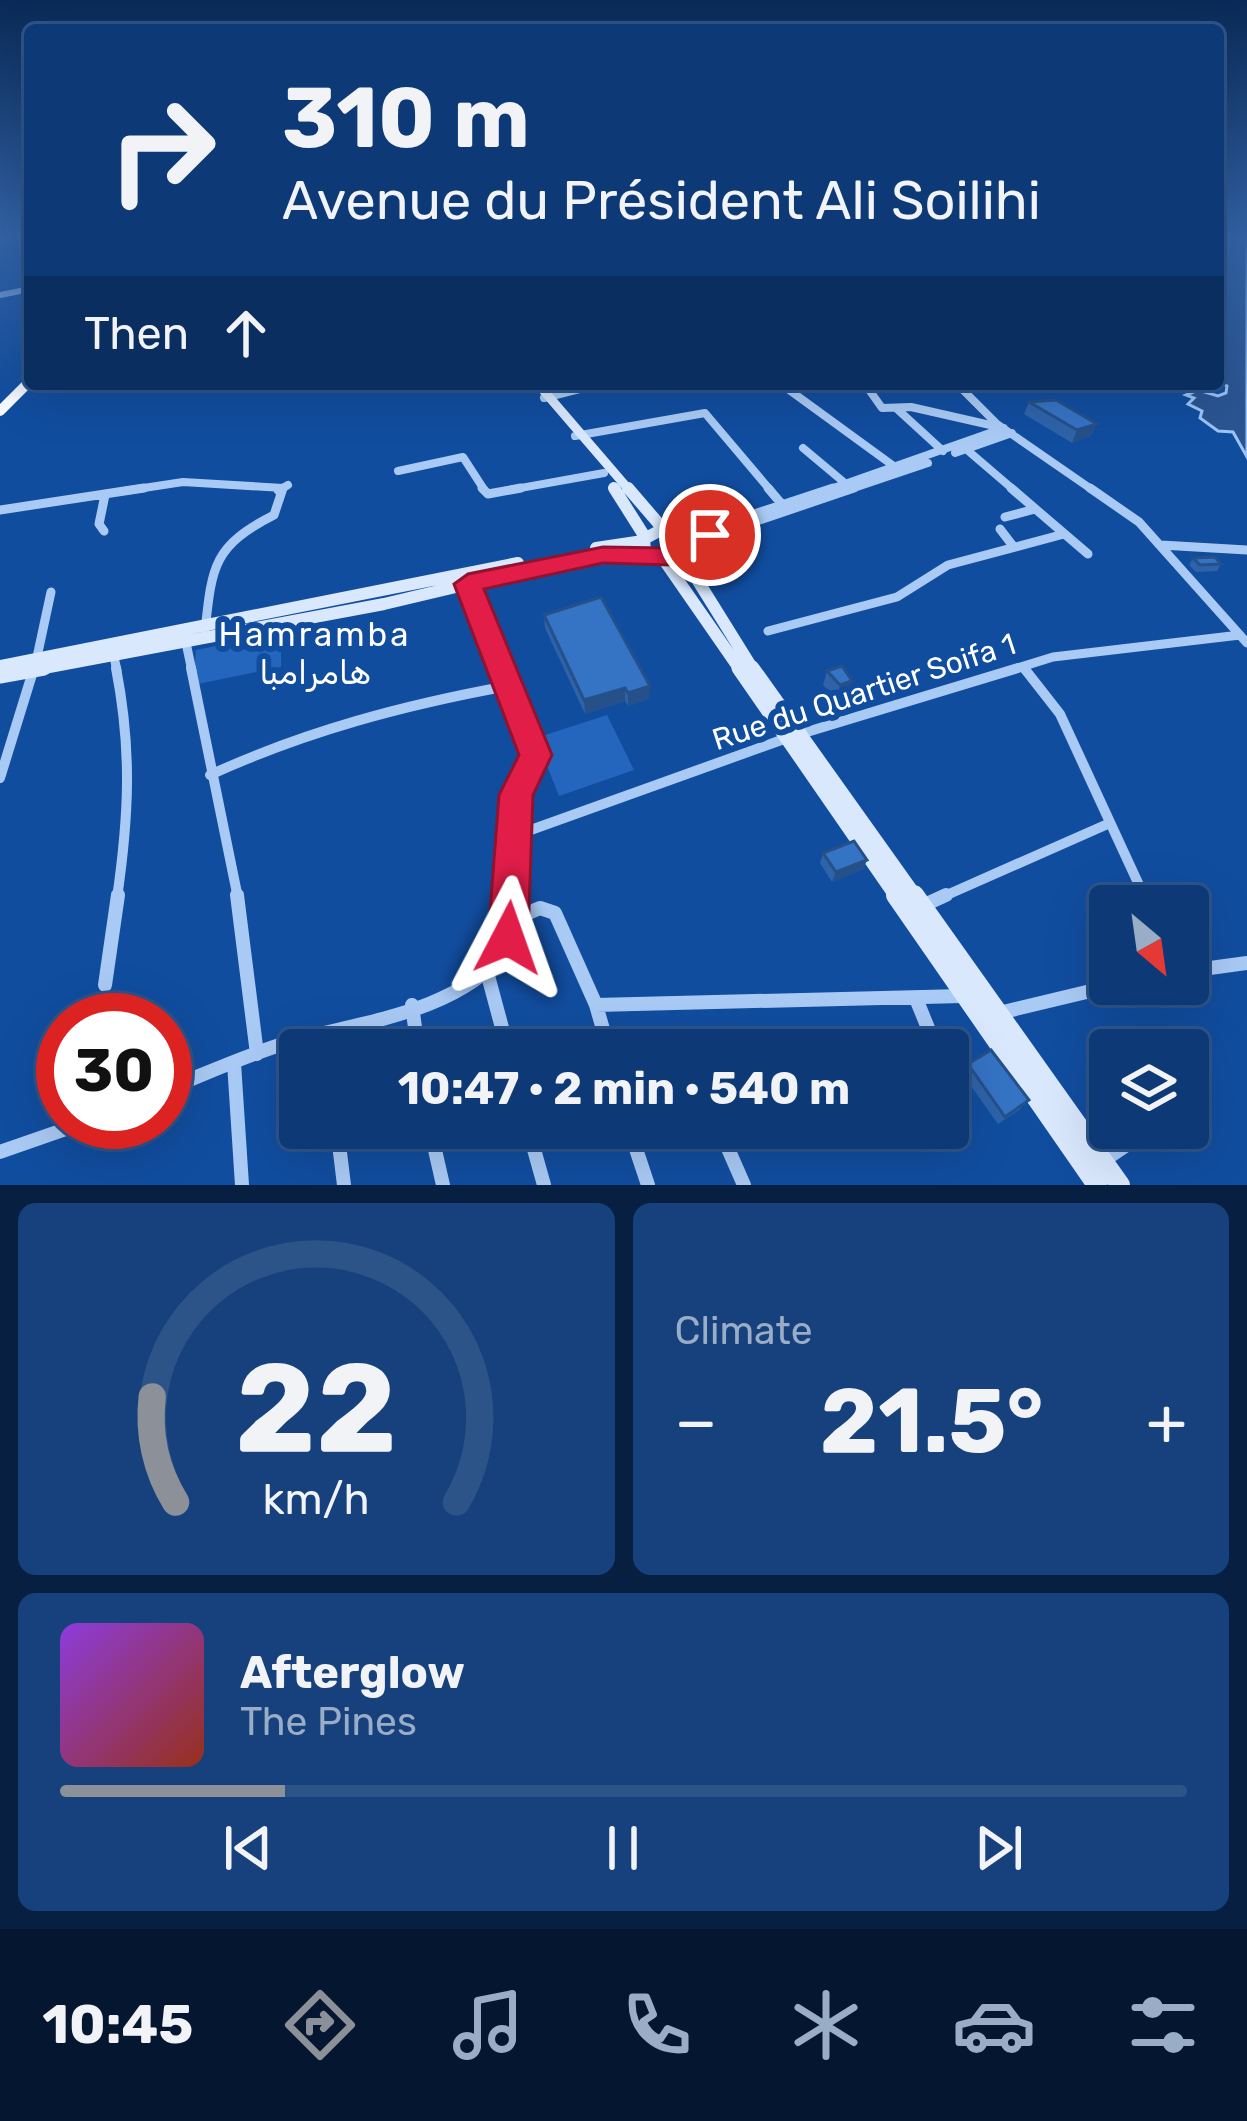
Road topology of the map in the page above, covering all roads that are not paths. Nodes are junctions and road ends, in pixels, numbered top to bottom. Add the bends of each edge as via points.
1 (24, 387) edge
2 (540, 390) edge
3 (575, 390) edge
4 (789, 390) edge
5 (867, 390) edge
6 (964, 390) edge
7 (546, 397) junction
8 (896, 408) junction
9 (0, 411) edge
10 (1008, 430) junction
11 (578, 435) junction
12 (803, 448) dead end
13 (966, 449) junction
14 (943, 451) junction
15 (895, 467) junction
16 (398, 471) dead end
17 (604, 473) junction
18 (846, 484) junction
19 (105, 495) junction
20 (785, 509) junction
21 (1035, 509) junction
22 (0, 510) edge
23 (1005, 517) dead end
24 (1000, 529) dead end
25 (104, 531) dead end
26 (668, 532) junction
27 (1064, 534) junction
28 (1161, 545) junction
29 (1013, 546) junction
30 (660, 548) junction
31 (1232, 548) junction
32 (1247, 550) edge
33 (1088, 554) dead end
34 (1247, 564) edge
35 (466, 579) junction
36 (51, 592) dead end
37 (768, 631) dead end
38 (204, 635) junction
39 (184, 638) junction
40 (1243, 639) edge
41 (114, 651) junction
42 (36, 665) junction
43 (0, 667) edge
44 (1023, 667) junction
45 (0, 676) edge
46 (508, 686) junction
47 (794, 736) junction
48 (211, 776) junction
49 (0, 778) edge
50 (1110, 824) junction
51 (514, 836) junction
52 (1139, 885) edge
53 (922, 906) junction
54 (509, 922) junction
55 (1247, 963) edge
56 (1209, 968) edge
57 (487, 972) junction
58 (105, 985) dead end
59 (1089, 991) edge
60 (966, 995) junction
61 (917, 1001) junction
62 (412, 1005) junction
63 (596, 1005) junction
64 (999, 1013) junction
65 (358, 1029) edge
66 (415, 1029) edge
67 (502, 1029) edge
68 (603, 1029) edge
69 (928, 1029) edge
70 (279, 1050) edge
71 (257, 1054) junction
72 (234, 1063) junction
73 (192, 1079) edge
74 (36, 1139) edge
75 (340, 1149) edge
76 (435, 1149) edge
77 (535, 1149) edge
78 (636, 1149) edge
79 (728, 1149) edge
80 (1121, 1149) edge
81 (0, 1152) edge
82 (1103, 1161) junction
83 (242, 1185) edge
84 (344, 1185) edge
85 (443, 1185) edge
86 (544, 1185) edge
87 (648, 1185) edge
88 (744, 1185) edge
89 (1096, 1185) edge
90 (1120, 1185) edge

1 - 9 main road
2 - 7 main road
3 - 7 street
4 - 15 street
5 - 8 street via 872,401
6 - 10 street
7 - 11 main road
8 - 10 street
8 - 14 street
10 - 13 street
10 - 14 street
10 - 28 street via 1114,501
11 - 17 main road
11 - 20 street via 705,412
11 - 26 main road
12 - 18 street
13 - 20 street
13 - 21 street
14 - 15 street
15 - 18 street
16 - 17 street via 465,457 488,494
17 - 30 main road
18 - 20 street
19 - 22 street
19 - 25 street
19 - 38 street via 192,482 286,487 274,514 224,543
20 - 26 street
20 - 30 street
21 - 23 street
21 - 27 street
24 - 29 street
26 - 30 main road
26 - 30 main road
27 - 29 street
27 - 33 street
28 - 31 street
28 - 40 street
29 - 37 street via 948,565 897,597
30 - 35 main road
30 - 47 main road
31 - 32 street
31 - 34 street
35 - 38 main road
35 - 46 street
36 - 42 street
38 - 39 main road
39 - 41 main road
39 - 48 street
40 - 44 street, Rue du Quartier Soifa 1 via 1085,651
41 - 42 main road
41 - 58 street via 130,741 127,831
42 - 43 main road
42 - 45 main road
42 - 49 street
44 - 47 street, Rue du Quartier Soifa 1
44 - 50 street via 1060,714
46 - 48 street via 406,704
46 - 51 street via 536,755 516,795
47 - 51 street, Rue du Quartier Soifa 1
47 - 53 main road
47 - 60 main road
48 - 71 street via 245,935
50 - 52 street
50 - 53 street
51 - 54 street
53 - 64 main road
54 - 57 street via 504,954
54 - 63 street via 540,908 555,913
55 - 56 street
57 - 62 street
57 - 67 street
59 - 64 street
60 - 61 street
60 - 89 main road
61 - 63 street
61 - 69 street
62 - 65 street
62 - 66 street
63 - 68 street
64 - 82 main road
70 - 71 street
71 - 72 street
72 - 73 street
72 - 83 street
74 - 81 street
75 - 84 street
76 - 85 street
77 - 86 street
78 - 87 street
79 - 88 street
80 - 82 street
82 - 90 main road

